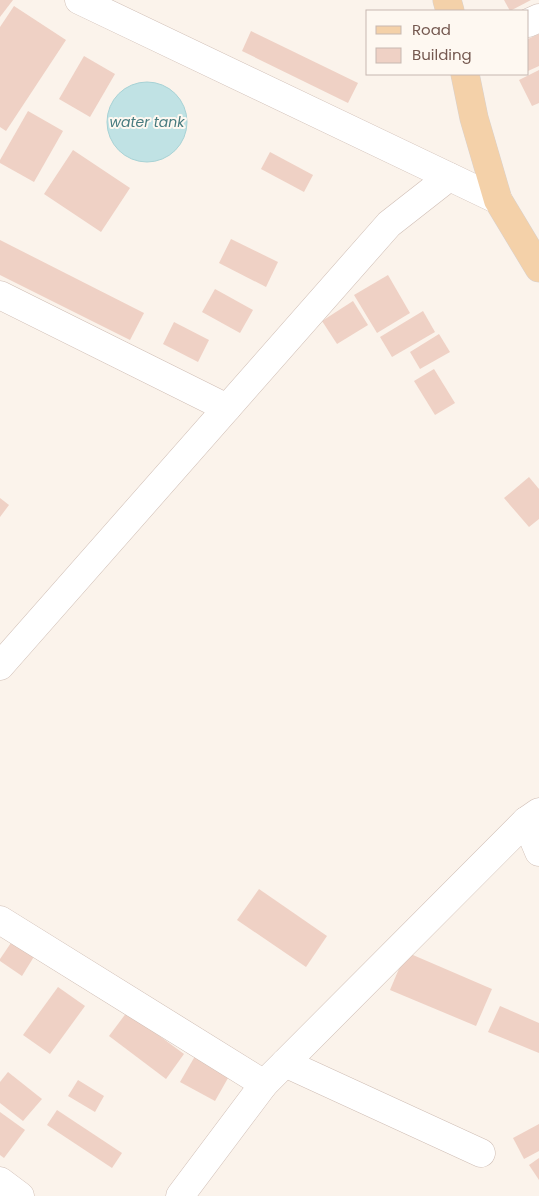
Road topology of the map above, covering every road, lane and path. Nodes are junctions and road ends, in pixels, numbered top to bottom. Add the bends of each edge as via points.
1 (79, 0) edge
2 (465, 75) edge
3 (449, 177) junction
4 (498, 200) junction
5 (539, 268) edge
6 (0, 295) edge
7 (227, 408) junction
8 (0, 666) edge
9 (533, 816) edge
10 (539, 852) edge
11 (0, 920) edge
12 (285, 1063) junction
13 (264, 1084) junction
14 (481, 1153) dead end
15 (0, 1180) edge
16 (20, 1196) edge
17 (180, 1196) edge

1 - 3 street
2 - 4 main road
3 - 4 street
3 - 7 street via 390,224
4 - 5 main road
6 - 7 street
7 - 8 street
9 - 10 street
9 - 12 street
11 - 13 street
12 - 13 street
12 - 14 street
13 - 17 street
15 - 16 street

